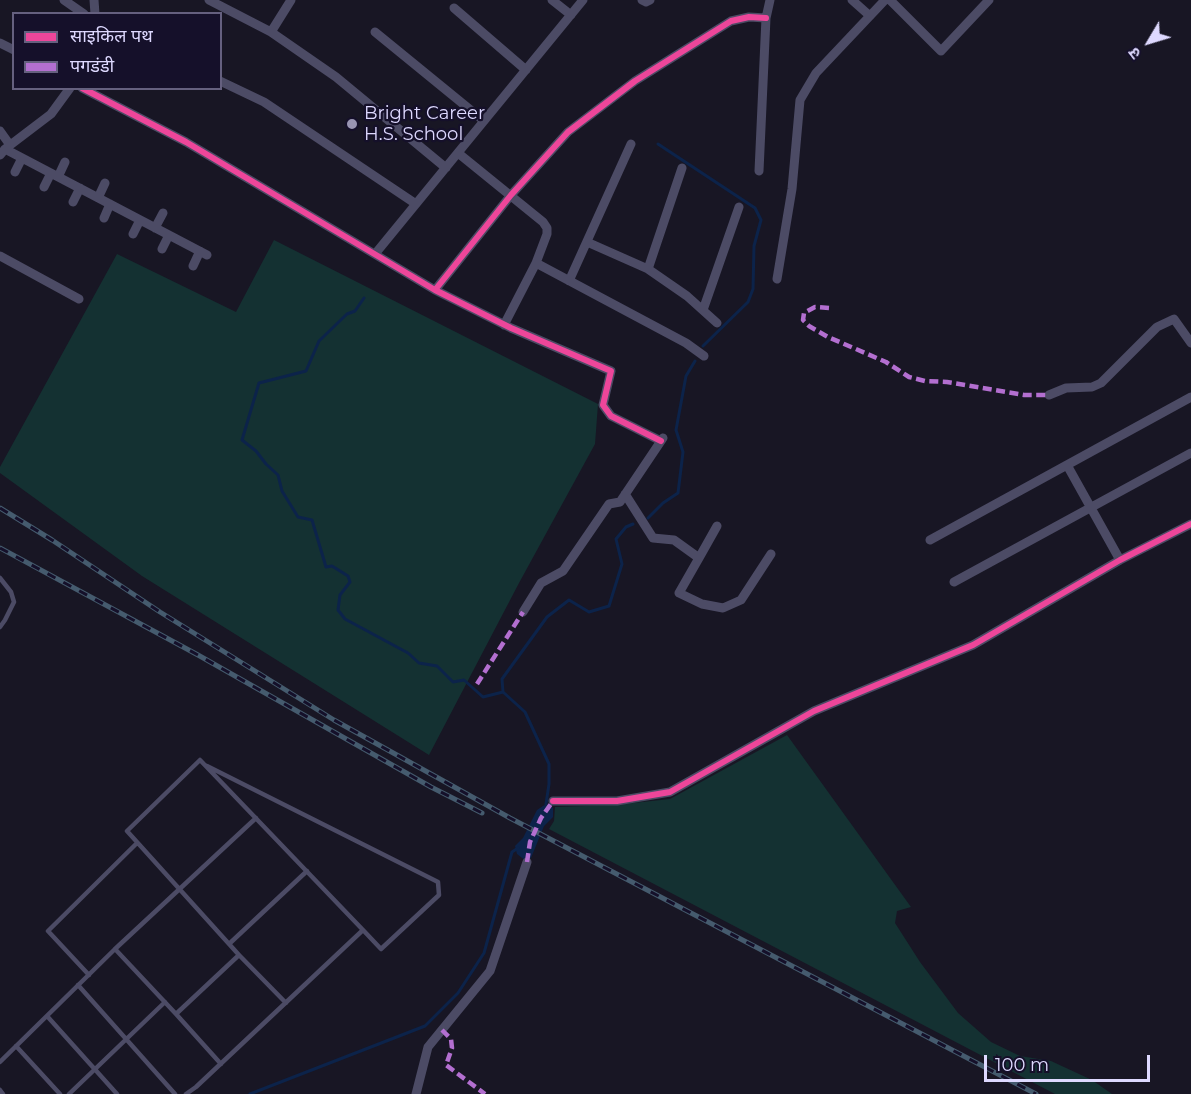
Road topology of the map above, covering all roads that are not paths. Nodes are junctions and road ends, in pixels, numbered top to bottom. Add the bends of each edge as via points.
1 (63, 0) edge
2 (209, 0) edge
3 (291, 0) edge
4 (552, 0) edge
5 (583, 0) edge
6 (642, 0) edge
7 (650, 0) edge
8 (770, 0) edge
9 (852, 0) edge
10 (885, 0) edge
11 (890, 0) edge
12 (989, 0) edge
13 (454, 8) dead end
14 (81, 12) edge
15 (571, 15) junction
16 (870, 16) junction
17 (766, 18) junction
18 (271, 32) junction
19 (375, 32) dead end
20 (526, 70) junction
21 (222, 82) edge
22 (69, 90) edge
23 (86, 90) edge
24 (484, 122) junction
25 (0, 131) edge
26 (631, 144) dead end
27 (5, 149) edge
28 (458, 153) junction
29 (22, 158) junction
30 (65, 162) dead end
31 (446, 168) junction
32 (682, 168) dead end
33 (759, 171) dead end
34 (15, 172) dead end
35 (54, 175) junction
36 (105, 183) dead end
37 (44, 187) dead end
38 (80, 188) junction
39 (511, 195) junction
40 (98, 198) junction
41 (73, 202) dead end
42 (110, 204) junction
43 (416, 204) junction
44 (739, 207) dead end
45 (163, 213) dead end
46 (104, 218) dead end
47 (140, 220) junction
48 (155, 228) junction
49 (133, 234) dead end
50 (169, 235) junction
51 (586, 242) junction
52 (162, 249) dead end
53 (375, 254) junction
54 (0, 256) edge
55 (536, 263) junction
56 (193, 266) dead end
57 (648, 269) junction
58 (777, 279) dead end
59 (569, 280) junction
60 (435, 290) junction
61 (79, 299) dead end
62 (703, 310) junction
63 (717, 323) dead end
64 (504, 325) junction
65 (1191, 343) edge
66 (704, 356) dead end
67 (1048, 395) dead end
68 (1191, 397) edge
69 (1191, 453) edge
70 (1067, 465) junction
71 (625, 494) junction
72 (1091, 508) junction
73 (1191, 524) edge
74 (717, 526) dead end
75 (930, 540) dead end
76 (771, 554) dead end
77 (699, 558) junction
78 (1120, 560) junction
79 (0, 578) edge
80 (954, 582) dead end
81 (523, 612) dead end
82 (0, 614) edge
83 (6, 618) junction
84 (0, 627) edge
85 (204, 764) junction
86 (553, 801) dead end
87 (256, 818) junction
88 (137, 843) junction
89 (527, 862) dead end
90 (307, 871) junction
91 (180, 890) junction
92 (363, 930) junction
93 (229, 944) junction
94 (115, 949) junction
95 (239, 955) junction
96 (89, 975) junction
97 (78, 985) junction
98 (165, 1002) junction
99 (286, 1003) junction
100 (176, 1014) junction
101 (47, 1016) junction
102 (126, 1039) junction
103 (16, 1046) junction
104 (0, 1062) edge
105 (220, 1065) junction
106 (95, 1069) junction
107 (0, 1090) edge
108 (3, 1094) edge
109 (60, 1094) edge
110 (69, 1094) edge
111 (117, 1094) edge
112 (175, 1094) edge
113 (186, 1094) edge
114 (416, 1094) edge

1 - 14 street
2 - 18 street
3 - 18 street
4 - 15 street
5 - 15 street
6 - 7 street
8 - 17 street
9 - 16 street
10 - 16 street
11 - 12 street via 941,51
13 - 20 street
15 - 20 street
16 - 58 street via 816,72 800,100 792,189
17 - 33 street
17 - 39 street via 731,21 635,81 568,132
18 - 31 street via 336,77
19 - 24 street
20 - 24 street
21 - 43 street via 264,102
22 - 27 street via 51,114
23 - 53 street via 186,142
24 - 28 street
25 - 27 street
26 - 51 street
27 - 29 street
28 - 31 street
28 - 39 street
29 - 34 street
29 - 35 street
30 - 35 street
31 - 43 street
32 - 57 street
35 - 37 street
35 - 38 street
36 - 40 street
38 - 40 street
38 - 41 street
39 - 55 street via 547,228
39 - 60 street
40 - 42 street
42 - 46 street
42 - 47 street
43 - 53 street
44 - 62 street
45 - 48 street
47 - 48 street
47 - 49 street
48 - 50 street
50 - 52 street
50 - 56 street via 203,253
51 - 57 street
51 - 59 street
53 - 60 street
54 - 61 street
55 - 59 street
55 - 64 street
57 - 62 street
59 - 66 street
60 - 64 street
62 - 63 street
64 - 71 street via 611,371 603,405 611,416 662,439
65 - 67 street via 1174,319 1157,327 1101,383
68 - 70 street
69 - 72 street
70 - 72 street
70 - 75 street
71 - 77 street via 653,538 674,540
71 - 81 street via 620,502 609,504 563,571 542,583
72 - 78 street
72 - 80 street
73 - 78 street
74 - 77 street
76 - 77 street via 741,600 723,608 679,593
78 - 86 street via 973,645 814,711 670,792 617,801
79 - 83 lane via 12,592 14,602
82 - 83 lane
83 - 84 lane
85 - 87 lane
85 - 88 lane via 200,760 127,831
85 - 92 lane via 438,882 439,895 381,950
87 - 90 lane
87 - 91 lane
88 - 91 lane
88 - 96 lane via 48,932
89 - 114 street via 490,971 428,1047
90 - 92 lane
90 - 93 lane
91 - 93 lane
91 - 94 lane
92 - 99 lane
93 - 95 lane
94 - 96 lane
94 - 98 lane
95 - 99 lane
95 - 100 lane
96 - 97 lane
97 - 101 lane
97 - 102 lane
98 - 100 lane
98 - 102 lane
99 - 105 lane
100 - 105 lane
101 - 103 lane
101 - 106 lane
102 - 106 lane
102 - 112 lane
103 - 104 lane
103 - 109 lane
105 - 113 lane
106 - 110 lane
106 - 111 lane
107 - 108 lane

